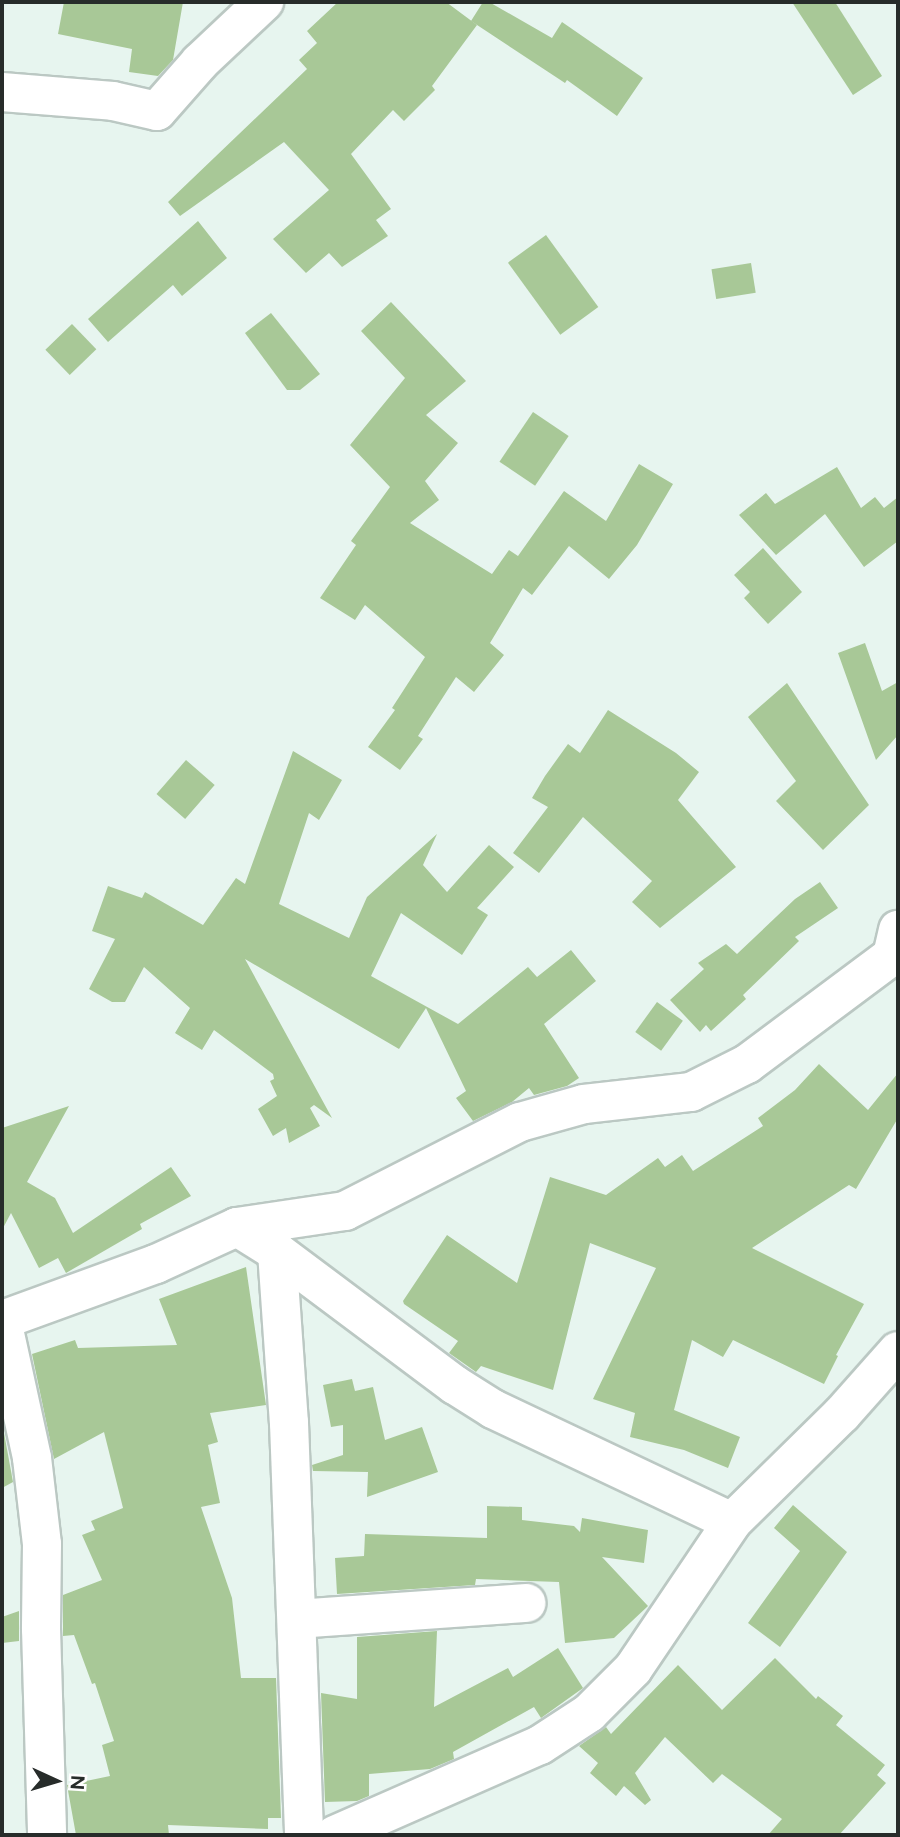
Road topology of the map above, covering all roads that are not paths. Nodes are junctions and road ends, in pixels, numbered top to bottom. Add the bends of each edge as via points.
1 (264, 2) edge
2 (2, 92) edge
3 (896, 949) edge
4 (237, 1227) junction
5 (277, 1252) junction
6 (2, 1320) edge
7 (898, 1351) edge
8 (732, 1522) junction
9 (526, 1603) dead end
10 (297, 1619) junction
11 (47, 1835) edge
12 (304, 1835) edge
13 (335, 1835) edge

1 - 2 street via 200,62 157,111 113,101
3 - 4 street via 747,1064 691,1092 584,1104 520,1122 345,1211
4 - 5 street
4 - 6 street via 156,1264
5 - 8 street via 493,1409
5 - 10 street
6 - 11 street via 32,1458 42,1544
7 - 8 street via 842,1414
8 - 13 street via 633,1669 589,1713 540,1745
9 - 10 street
10 - 12 street

